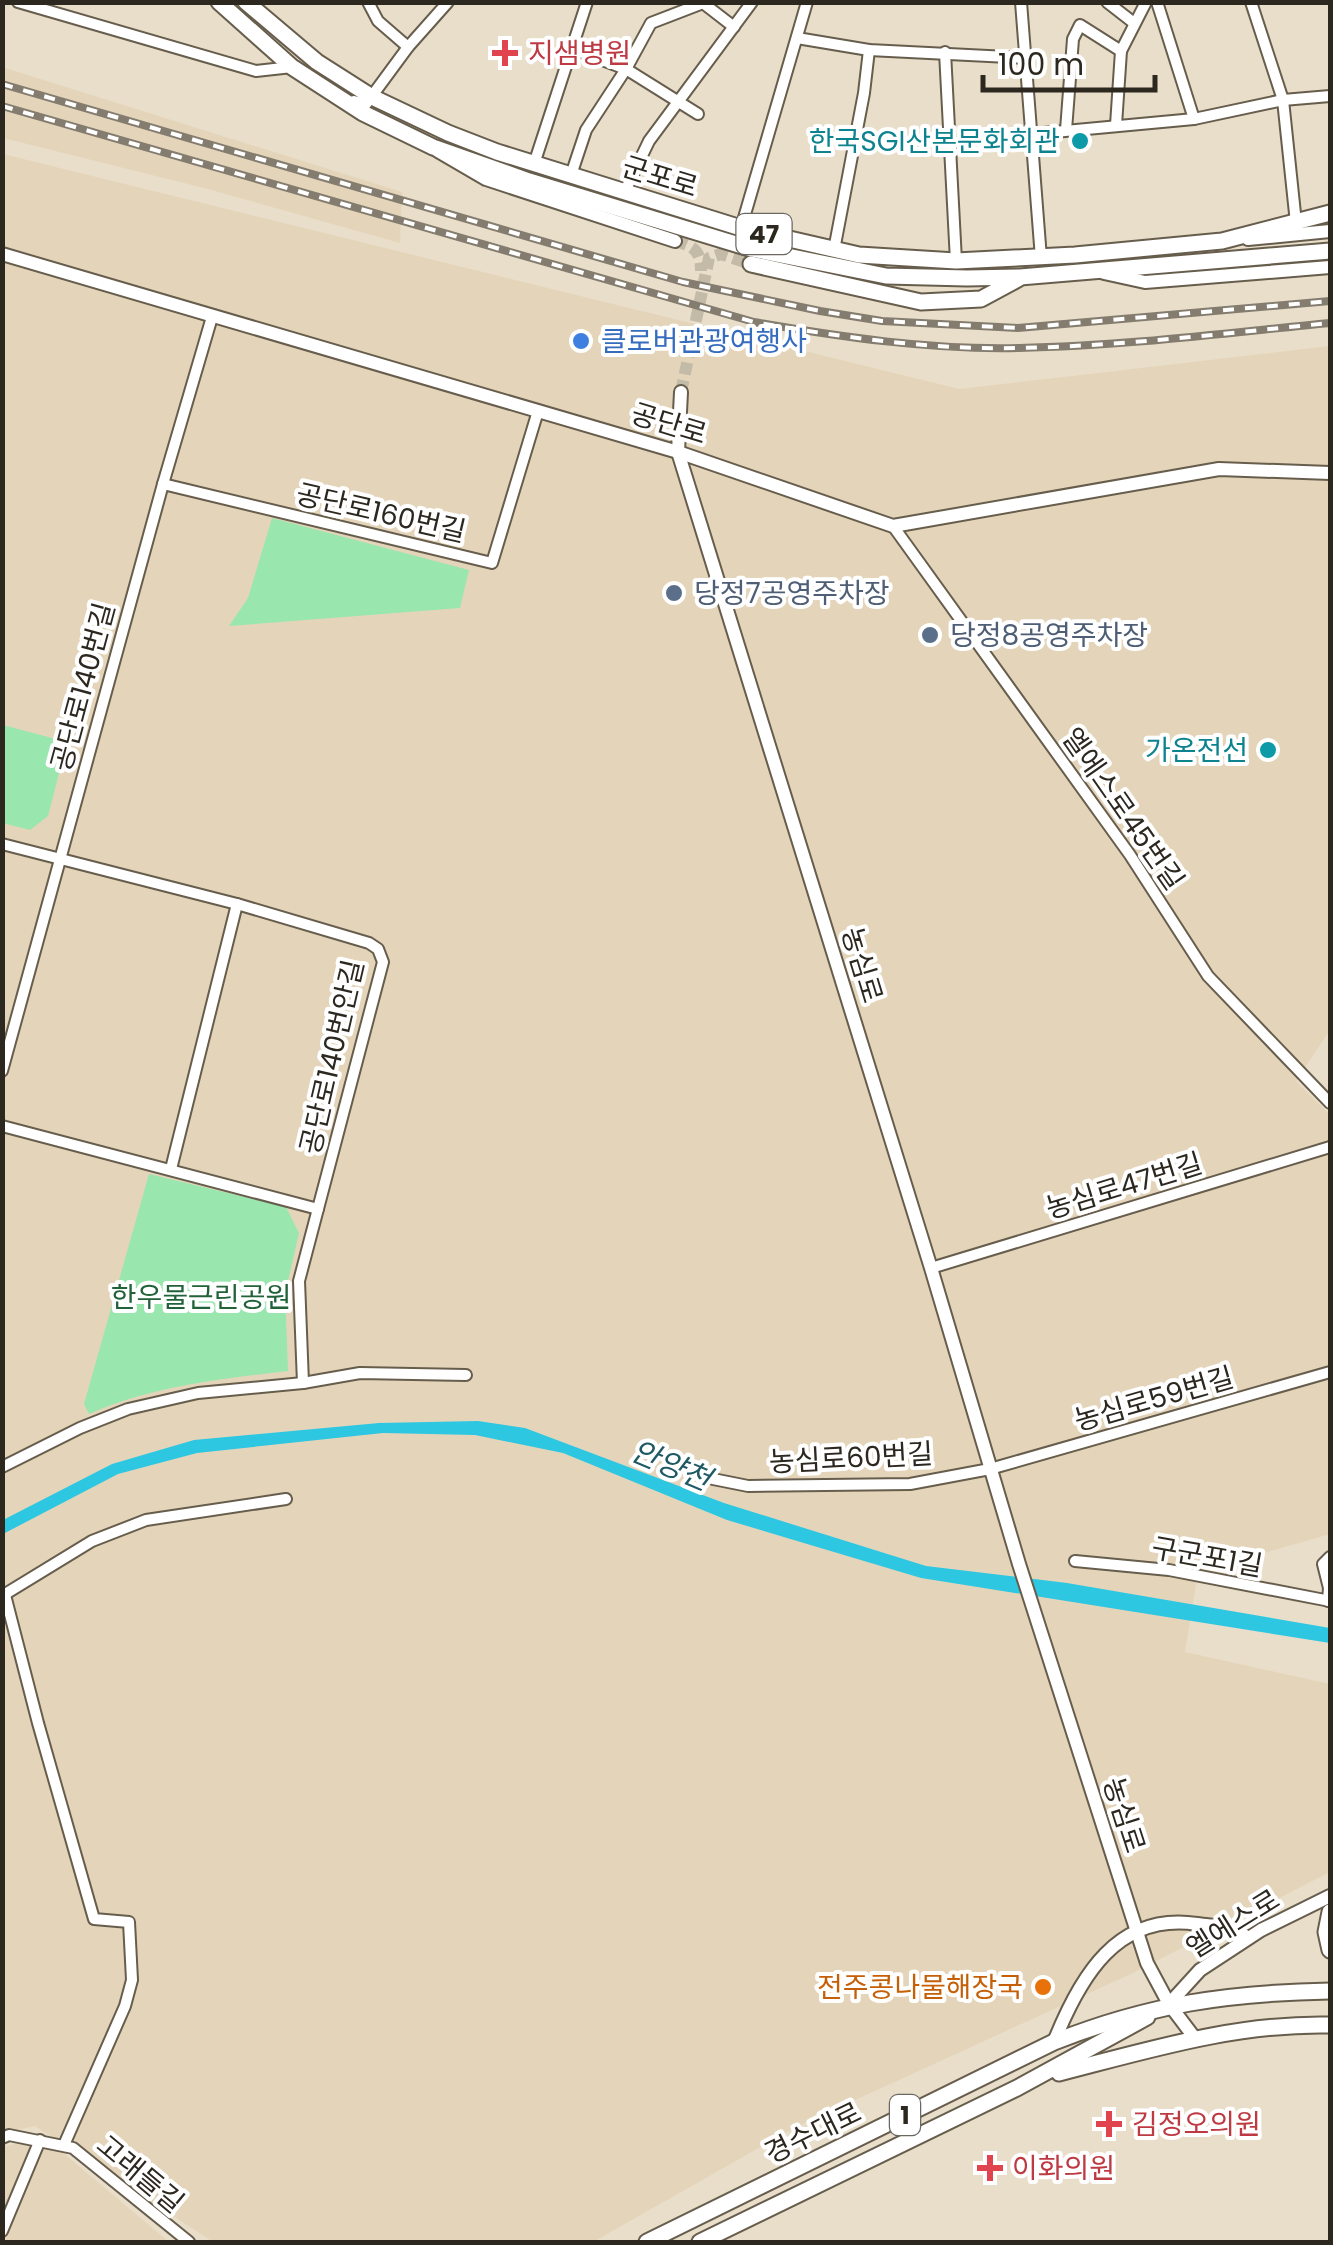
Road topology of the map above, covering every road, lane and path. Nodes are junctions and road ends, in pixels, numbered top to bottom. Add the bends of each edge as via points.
1 (18, 2) edge
2 (219, 2) edge
3 (246, 2) edge
4 (368, 2) edge
5 (448, 2) edge
6 (587, 2) edge
7 (752, 2) edge
8 (807, 2) edge
9 (1021, 2) edge
10 (1107, 2) edge
11 (1146, 2) edge
12 (1157, 2) edge
13 (1252, 2) edge
14 (1134, 23) junction
15 (734, 28) junction
16 (797, 38) junction
17 (408, 48) junction
18 (572, 49) junction
19 (869, 50) junction
20 (1121, 50) junction
21 (945, 52) junction
22 (1026, 58) junction
23 (292, 68) junction
24 (626, 69) junction
25 (372, 96) junction
26 (1330, 96) edge
27 (342, 99) junction
28 (678, 100) junction
29 (1283, 100) junction
30 (698, 114) dead end
31 (1194, 119) junction
32 (1116, 125) junction
33 (1066, 130) junction
34 (1034, 134) junction
35 (432, 147) junction
36 (534, 164) junction
37 (571, 175) junction
38 (624, 192) junction
39 (1330, 213) edge
40 (1296, 223) junction
41 (741, 228) junction
42 (1330, 231) edge
43 (676, 241) tunnel mouth
44 (1222, 241) junction
45 (834, 250) junction
46 (1330, 250) edge
47 (2, 254) edge
48 (1041, 258) junction
49 (956, 261) junction
50 (751, 264) tunnel mouth
51 (1330, 267) edge
52 (1097, 272) junction
53 (1020, 278) junction
54 (212, 316) junction
55 (681, 392) tunnel mouth
56 (538, 411) junction
57 (678, 452) junction
58 (1330, 473) edge
59 (163, 484) junction
60 (893, 526) junction
61 (2, 844) edge
62 (59, 859) junction
63 (237, 904) junction
64 (2, 1071) edge
65 (1330, 1103) edge
66 (2, 1126) edge
67 (1330, 1147) edge
68 (171, 1169) junction
69 (318, 1209) junction
70 (931, 1268) junction
71 (1330, 1372) edge
72 (466, 1375) dead end
73 (303, 1384) junction
74 (2, 1467) edge
75 (990, 1469) junction
76 (713, 1479) dead end
77 (286, 1499) dead end
78 (1330, 1557) edge
79 (1075, 1561) dead end
80 (4, 1596) edge
81 (1330, 1601) edge
82 (1330, 1896) edge
83 (1330, 1912) edge
84 (1138, 1930) junction
85 (1248, 1938) junction
86 (1330, 1950) edge
87 (1330, 1991) edge
88 (1170, 2004) junction
89 (1330, 2025) edge
90 (1194, 2037) junction
91 (1054, 2042) junction
92 (1036, 2078) junction
93 (2, 2138) edge
94 (40, 2140) junction
95 (64, 2145) junction
96 (2, 2231) edge
97 (187, 2242) edge
98 (647, 2242) edge
99 (700, 2242) edge

1 - 23 street via 256,71
2 - 23 main road, 군포로 / 47
3 - 25 main road, 군포로 / 47 via 317,62
4 - 17 street
5 - 17 street
6 - 18 street
7 - 15 street
8 - 16 street
9 - 22 street
10 - 14 street
11 - 14 street
12 - 31 street
13 - 29 street
14 - 20 street
15 - 24 street via 703,3 651,23
15 - 28 street
16 - 19 street
16 - 41 street
17 - 25 street
18 - 24 street
18 - 36 street
19 - 21 street
19 - 45 street
20 - 32 street
20 - 33 street via 1080,25 1073,39
21 - 22 street
21 - 49 street
22 - 34 street
23 - 27 main road, 군포로 / 47
24 - 28 street
24 - 37 street via 586,130
25 - 27 street via 364,105
25 - 36 main road, 군포로 / 47
26 - 29 street
27 - 35 main road, 군포로 / 47
28 - 30 street
28 - 38 street
29 - 31 street
29 - 40 street
31 - 32 street
32 - 33 street
33 - 34 street
34 - 48 street
35 - 43 street via 486,180
35 - 53 main road, 군포로 / 47 via 767,253 886,276
36 - 37 main road, 군포로 / 47
37 - 38 main road, 군포로 / 47
38 - 41 main road, 군포로 / 47
39 - 40 main road, 군포로 / 47
40 - 44 main road, 군포로 / 47
41 - 45 main road, 군포로 / 47
42 - 44 street, 군포로
44 - 48 main road, 군포로 / 47
45 - 49 main road, 군포로 / 47
46 - 52 main road, 군포로 / 47
47 - 54 street, 공단로
48 - 49 main road, 군포로 / 47
50 - 53 main road via 921,302 981,299
51 - 52 street, 군포로 via 1145,282
52 - 53 main road, 군포로 / 47
54 - 56 street, 공단로
54 - 59 street, 공단로140번길
55 - 57 street, 농심로
56 - 57 street, 공단로
56 - 59 street, 공단로160번길 via 492,563
57 - 60 street, 공단로
57 - 70 street, 농심로
58 - 60 street, 공단로 via 1220,470
59 - 62 street, 공단로140번길
60 - 65 street, 엘에스로45번길 via 1130,855 1208,976
61 - 62 street, 공단로140번안길
62 - 63 street, 공단로140번안길
62 - 64 street, 공단로140번길
63 - 68 street
63 - 69 street, 공단로140번안길 via 369,942 383,962
66 - 68 street
67 - 70 street, 농심로47번길
68 - 69 street
69 - 73 street, 공단로140번안길 via 300,1281
70 - 75 street, 농심로
71 - 75 street, 농심로59번길
72 - 73 street via 360,1373
73 - 74 street via 198,1393 128,1409
75 - 76 street, 농심로60번길 via 910,1484 748,1486
75 - 84 street, 농심로
77 - 80 street via 146,1520 92,1541
78 - 81 street via 1323,1564
79 - 81 street, 구군포1길 via 1169,1570
80 - 95 street via 94,1919 129,1922 132,1980 125,2006
82 - 85 street, 엘에스로
83 - 86 main road
84 - 85 street via 1179,1921 1234,1927
84 - 88 street, 농심로
84 - 91 street via 1111,1945 1070,2002
85 - 88 street, 엘에스로 via 1200,1970
87 - 88 main road, 경수대로 / 1
88 - 90 street, 농심로
88 - 91 main road, 경수대로 / 1
88 - 92 main road, 경수대로
89 - 90 main road, 경수대로 / 1
90 - 92 main road, 경수대로 / 1
91 - 98 main road, 경수대로 / 1
92 - 99 main road, 경수대로 / 1
93 - 94 street, 고래들길
94 - 95 street, 고래들길
94 - 96 street
95 - 97 street, 고래들길

